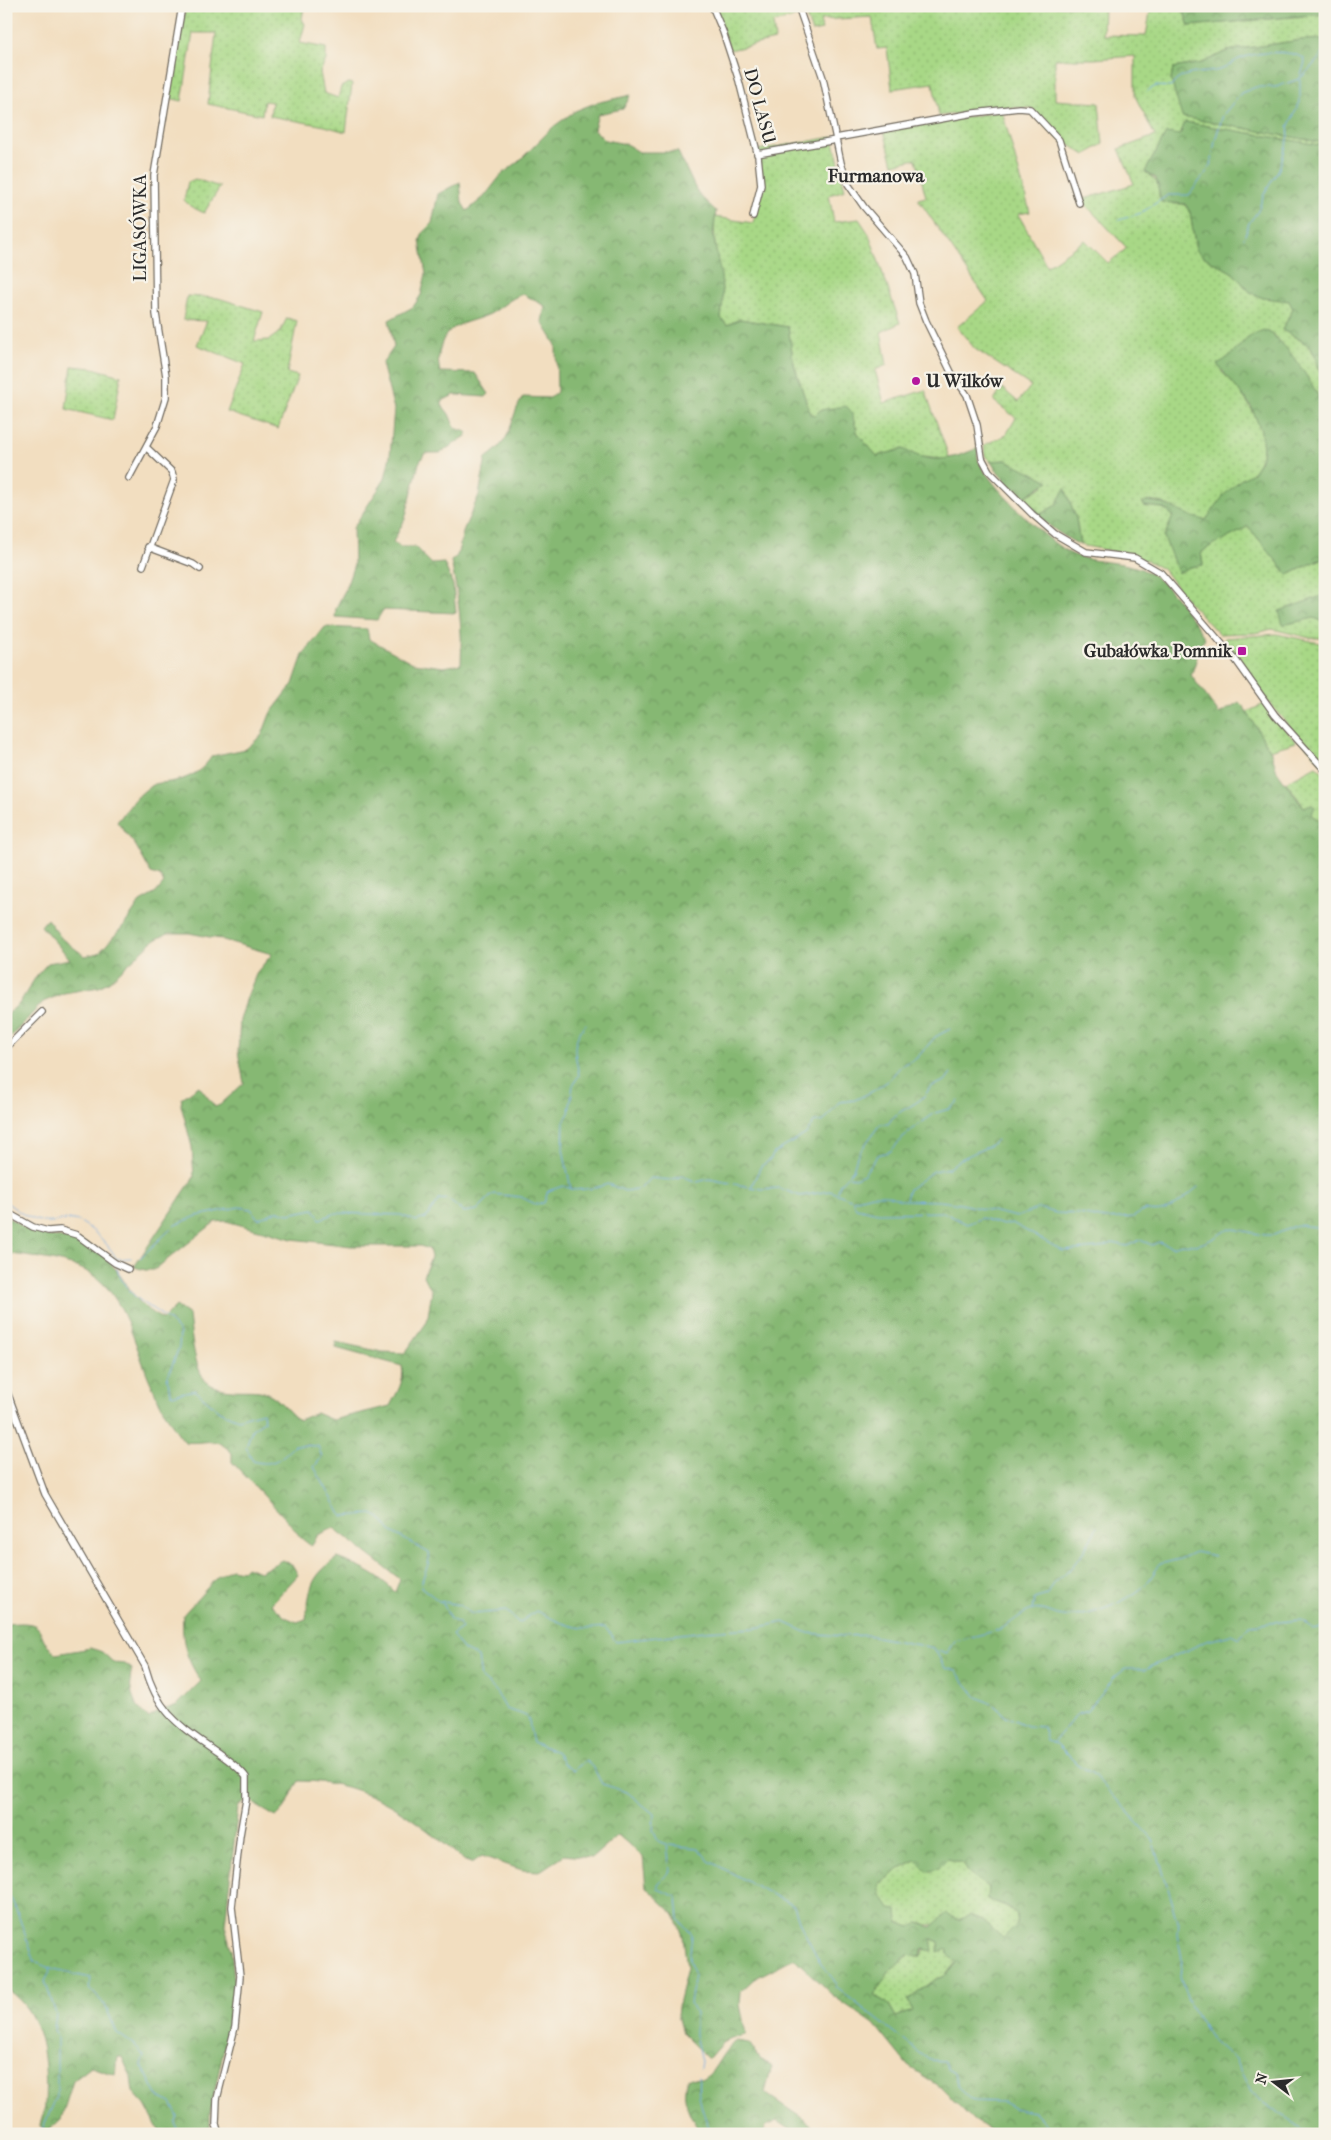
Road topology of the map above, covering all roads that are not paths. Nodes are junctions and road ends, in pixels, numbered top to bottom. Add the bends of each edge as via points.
1 (182, 6) edge
2 (712, 6) edge
3 (798, 6) edge
4 (836, 139) junction
5 (757, 154) junction
6 (1079, 203) dead end
7 (753, 216) dead end
8 (146, 447) junction
9 (130, 478) dead end
10 (148, 547) junction
11 (143, 566) dead end
12 (200, 569) dead end
13 (1325, 770) edge
14 (42, 1012) dead end
15 (6, 1048) edge
16 (6, 1212) edge
17 (128, 1268) dead end
18 (6, 1389) edge
19 (219, 2134) edge

1 - 8 street, LIGASÓWKA via 154,175 156,314 167,392
2 - 5 street, DO LASU via 739,82
3 - 4 street via 823,78
4 - 5 street
4 - 6 street via 964,114 1030,109 1059,140
4 - 13 street via 848,184 907,257 915,274 926,321 952,374 967,395 977,424 982,458 989,471 1055,534 1086,552 1135,558 1162,573 1235,659 1275,715
5 - 7 street, DO LASU via 761,185
8 - 9 street, LIGASÓWKA
8 - 10 street via 172,472 174,480
10 - 11 street
10 - 12 street
14 - 15 street
16 - 17 street via 33,1227 77,1235 115,1263
18 - 19 street via 45,1494 141,1658 160,1703 176,1723 225,1757 246,1777 232,1907 240,1976 235,2027 217,2099

